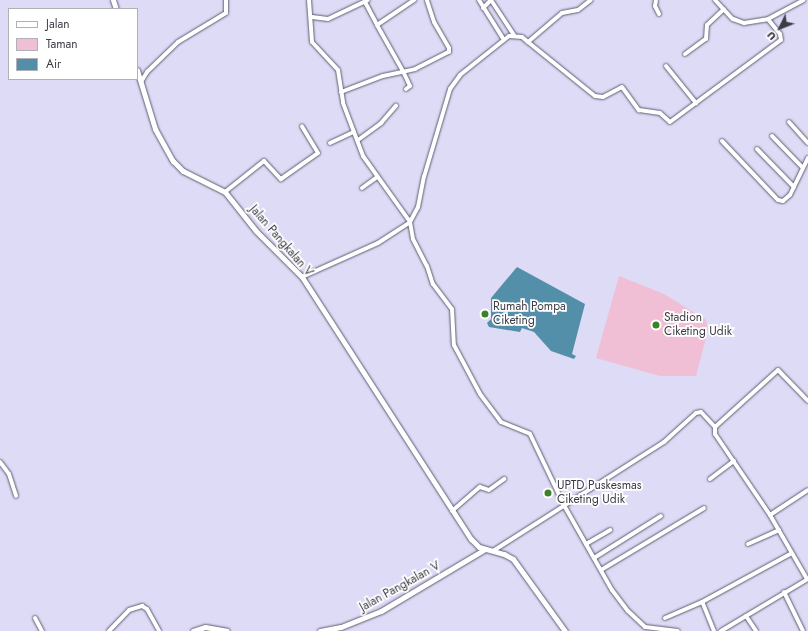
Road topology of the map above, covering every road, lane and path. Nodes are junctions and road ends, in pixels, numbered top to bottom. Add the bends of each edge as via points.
1 (226, 0) edge
2 (309, 0) edge
3 (414, 0) edge
4 (427, 0) edge
5 (479, 0) edge
6 (491, 0) edge
7 (591, 0) edge
8 (656, 0) edge
9 (715, 0) edge
10 (803, 0) edge
11 (366, 1) edge
12 (483, 8) junction
13 (724, 10) junction
14 (659, 14) dead end
15 (312, 17) junction
16 (768, 19) junction
17 (377, 25) junction
18 (514, 35) junction
19 (504, 40) junction
20 (528, 42) junction
21 (685, 54) dead end
22 (666, 66) dead end
23 (404, 72) junction
24 (138, 73) edge
25 (141, 82) junction
26 (406, 89) dead end
27 (341, 92) junction
28 (696, 103) junction
29 (396, 106) dead end
30 (789, 122) dead end
31 (302, 126) dead end
32 (354, 132) junction
33 (772, 136) dead end
34 (358, 140) junction
35 (722, 141) dead end
36 (330, 143) dead end
37 (808, 143) edge
38 (757, 149) dead end
39 (808, 158) edge
40 (802, 167) junction
41 (376, 177) junction
42 (794, 187) junction
43 (362, 188) dead end
44 (225, 192) junction
45 (410, 222) junction
46 (302, 277) junction
47 (806, 400) edge
48 (808, 406) edge
49 (715, 427) junction
50 (734, 461) junction
51 (0, 462) edge
52 (504, 479) dead end
53 (710, 479) dead end
54 (808, 490) edge
55 (16, 496) dead end
56 (565, 507) junction
57 (704, 508) dead end
58 (452, 510) junction
59 (770, 515) junction
60 (661, 516) dead end
61 (610, 530) dead end
62 (779, 530) junction
63 (586, 544) junction
64 (748, 544) dead end
65 (485, 549) junction
66 (493, 551) junction
67 (792, 553) junction
68 (594, 558) junction
69 (601, 570) junction
70 (808, 579) edge
71 (784, 592) junction
72 (702, 602) junction
73 (746, 616) junction
74 (35, 618) dead end
75 (666, 618) dead end
76 (114, 629) edge
77 (42, 631) edge
78 (109, 631) edge
79 (159, 631) edge
80 (193, 631) edge
81 (227, 631) edge
82 (320, 631) edge
83 (565, 631) edge
84 (678, 631) edge
85 (714, 631) edge
86 (721, 631) edge
87 (756, 631) edge
88 (803, 631) edge

1 - 25 street via 226,13 184,38 147,72
2 - 15 street
3 - 17 street
4 - 23 street via 434,22 450,50 442,58
5 - 12 street
6 - 12 street
6 - 18 street
7 - 20 street via 578,10 562,13
8 - 14 street via 655,6
9 - 13 street
10 - 16 street
11 - 15 street via 328,19
11 - 17 street
12 - 19 street
13 - 16 street via 733,19 744,23
13 - 21 street via 707,25 706,39
15 - 27 street via 312,42 338,70
16 - 28 street via 780,34 781,40
17 - 23 street
18 - 19 street
18 - 20 street
19 - 45 street via 465,70 453,84 424,177 418,207
20 - 28 street via 595,96 603,97 622,87 639,110 660,113 670,122
22 - 28 street
23 - 26 street via 410,86
23 - 27 street via 383,76
24 - 25 street, Jalan Pangkalan V
25 - 44 street, Jalan Pangkalan V via 156,129 173,161 183,171
27 - 32 street
29 - 34 street via 381,123
30 - 37 street
31 - 44 street via 318,152 281,179 264,161
32 - 34 street
32 - 36 street
33 - 40 street
34 - 41 street via 363,156
35 - 42 street via 778,200 783,201 790,196
38 - 42 street
39 - 40 street
40 - 42 street
41 - 43 street
41 - 45 street
44 - 46 street, Jalan Pangkalan V via 256,231
45 - 46 street via 378,243
45 - 56 street via 413,239 428,266 433,284 452,309 453,340 459,356 498,420 530,434
46 - 58 street, Jalan Pangkalan V
47 - 48 street
47 - 49 street via 778,370
49 - 50 street via 715,434
49 - 56 street via 703,413 696,413 664,442
50 - 53 street
50 - 59 street
51 - 55 street via 9,474
52 - 58 street via 489,490 480,487
54 - 59 street
56 - 63 street
56 - 66 street
57 - 69 street
58 - 65 street, Jalan Pangkalan V via 471,539
59 - 62 street
60 - 68 street
61 - 63 street
62 - 64 street
62 - 67 street
63 - 68 street
65 - 66 street, Jalan Pangkalan V
65 - 82 street, Jalan Pangkalan V via 381,611 341,627
66 - 83 street, Jalan Pangkalan V via 504,554 516,562
67 - 70 street
67 - 72 street
68 - 69 street
69 - 84 street via 612,590 639,623 647,628
70 - 71 street
71 - 73 street
71 - 88 street
72 - 75 street
72 - 85 street
73 - 86 street
73 - 87 street
74 - 77 street
76 - 78 street
76 - 79 street via 130,610 142,606 148,609
80 - 81 street via 205,627

